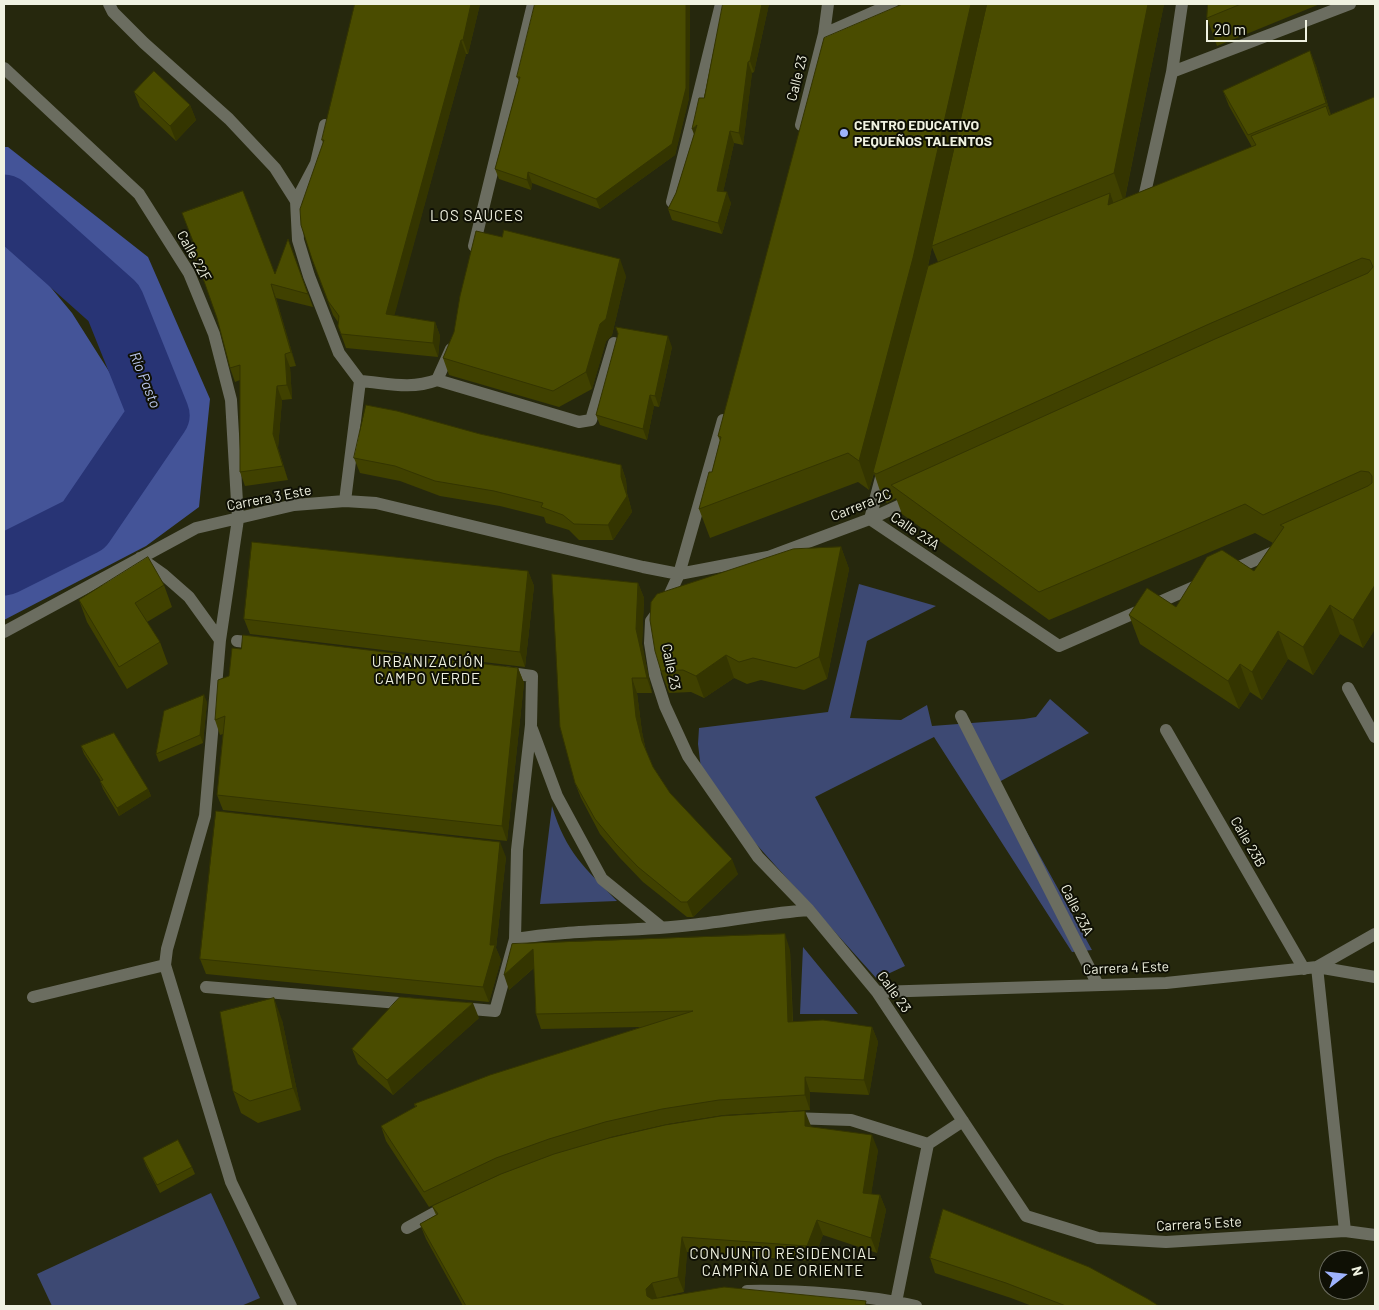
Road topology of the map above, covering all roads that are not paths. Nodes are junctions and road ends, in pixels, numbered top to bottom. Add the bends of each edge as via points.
1 (109, 4) edge
2 (533, 4) edge
3 (721, 4) edge
4 (828, 4) edge
5 (892, 4) edge
6 (1182, 4) edge
7 (1350, 4) edge
8 (824, 34) junction
9 (4, 68) edge
10 (1172, 72) junction
11 (327, 116) edge
12 (797, 138) edge
13 (1161, 194) edge
14 (296, 201) junction
15 (672, 202) edge
16 (470, 263) edge
17 (454, 338) edge
18 (614, 343) edge
19 (437, 380) junction
20 (360, 382) junction
21 (728, 403) edge
22 (885, 461) edge
23 (924, 494) edge
24 (345, 501) junction
25 (238, 519) junction
26 (870, 519) junction
27 (1294, 543) edge
28 (140, 558) junction
29 (678, 574) junction
30 (4, 632) edge
31 (220, 640) junction
32 (237, 641) dead end
33 (267, 644) edge
34 (493, 671) edge
35 (1348, 688) dead end
36 (961, 716) dead end
37 (531, 725) junction
38 (1166, 730) dead end
39 (1375, 737) edge
40 (809, 910) junction
41 (661, 927) junction
42 (1375, 934) edge
43 (515, 938) junction
44 (165, 965) junction
45 (1317, 967) junction
46 (1304, 969) junction
47 (1375, 977) edge
48 (1098, 985) junction
49 (206, 986) dead end
50 (877, 992) junction
51 (33, 997) dead end
52 (425, 1005) edge
53 (445, 1007) edge
54 (782, 1118) edge
55 (963, 1121) junction
56 (928, 1144) junction
57 (460, 1200) edge
58 (1026, 1216) joint
59 (408, 1228) dead end
60 (1345, 1231) junction
61 (1375, 1234) edge
62 (732, 1292) edge
63 (896, 1302) junction
64 (291, 1306) edge
65 (916, 1306) edge

1 - 14 street via 144,43 229,119 275,168
2 - 16 street
3 - 15 street
4 - 8 street, Calle 23
5 - 8 street
6 - 10 street
7 - 10 street
8 - 12 street, Calle 23
9 - 25 street, Calle 22F via 139,194 189,273 214,334 231,400
10 - 13 street via 1139,203
11 - 14 street via 316,163
14 - 20 street via 298,240 309,276 339,353
17 - 19 street
18 - 19 street via 591,420 579,422
19 - 20 street via 421,386
20 - 24 street
21 - 29 street, Calle 23
22 - 26 street, Calle 23A
23 - 26 street, Carrera 2C
24 - 25 street, Carrera 3 Este via 294,506
24 - 29 street, Carrera 3 Este via 376,503
25 - 28 street, Carrera 3 Este via 196,528
25 - 31 street, Calle 22F
26 - 27 street, Calle 23A via 1059,646
26 - 29 street, Carrera 2C via 768,557
28 - 30 street, Carrera 3 Este
28 - 31 street via 189,597
29 - 40 street, Calle 23 via 668,598 651,621 650,643 655,675 665,706 688,756 758,857
31 - 44 street, Calle 22F via 205,816
32 - 33 street
34 - 37 street via 532,676
35 - 39 street
36 - 48 street, Calle 23A
37 - 41 street via 557,796 602,879
37 - 43 street via 512,849
38 - 46 street, Calle 23B
40 - 41 street
40 - 50 street, Calle 23
41 - 43 street via 555,932
42 - 45 street
43 - 53 street via 495,1011
44 - 51 street
44 - 64 street via 231,1182
45 - 46 street, Carrera 4 Este
45 - 47 street, Carrera 4 Este
45 - 60 street
46 - 48 street, Carrera 4 Este
48 - 50 street, Carrera 4 Este
49 - 52 street
50 - 55 street, Calle 23
54 - 56 street via 851,1120
55 - 56 street
55 - 58 street, Calle 23
56 - 63 street
57 - 59 street
58 - 60 street, Carrera 5 Este via 1098,1238 1166,1242
60 - 61 street, Carrera 5 Este
62 - 63 street via 784,1291
63 - 65 street

